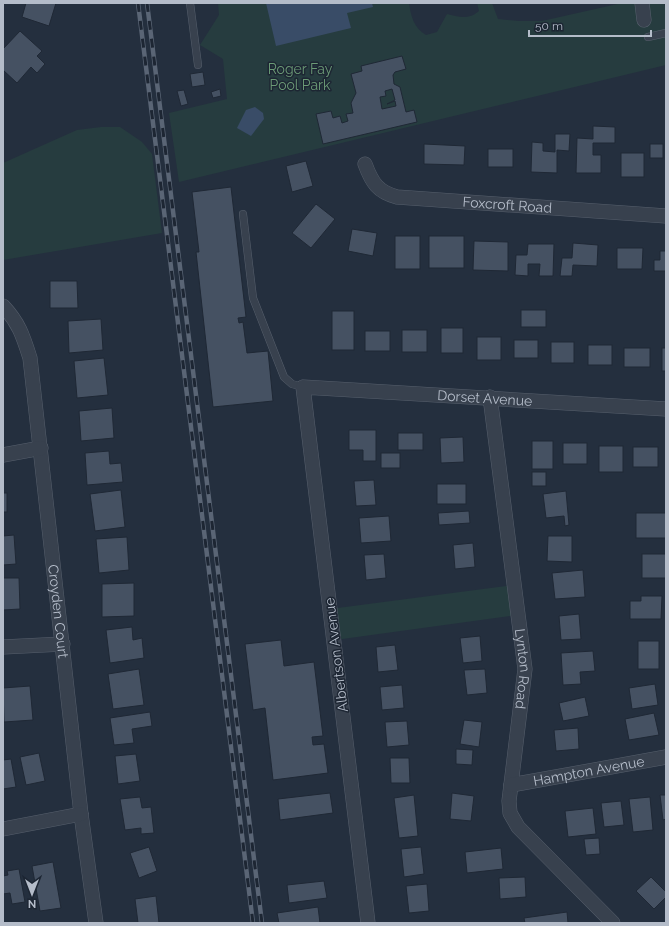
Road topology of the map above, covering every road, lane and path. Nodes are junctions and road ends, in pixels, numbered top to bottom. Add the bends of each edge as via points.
1 (190, 3) edge
2 (642, 3) edge
3 (644, 20) dead end
4 (666, 33) edge
5 (648, 37) dead end
6 (198, 65) dead end
7 (365, 164) dead end
8 (243, 214) dead end
9 (666, 216) edge
10 (3, 306) edge
11 (303, 387) junction
12 (490, 397) junction
13 (666, 409) edge
14 (41, 448) junction
15 (3, 455) edge
16 (63, 644) junction
17 (3, 647) edge
18 (666, 758) edge
19 (512, 785) junction
20 (81, 814) junction
21 (3, 829) edge
22 (96, 923) edge
23 (368, 923) edge
24 (613, 923) edge

1 - 6 lane
2 - 3 street
4 - 5 lane
7 - 9 street, Foxcroft Road via 375,185 397,198
8 - 11 lane via 253,298 284,377 292,384
10 - 14 street, Croyden Court via 22,331 30,358
11 - 12 street, Dorset Avenue
11 - 23 street, Albertson Avenue
12 - 13 street, Dorset Avenue
12 - 19 street, Lynton Road via 525,668
14 - 15 street
14 - 16 street, Croyden Court
16 - 17 street
16 - 20 street, Croyden Court
18 - 19 street, Hampton Avenue
19 - 24 street, Lynton Road via 510,813 518,827
20 - 21 street
20 - 22 street, Croyden Court

